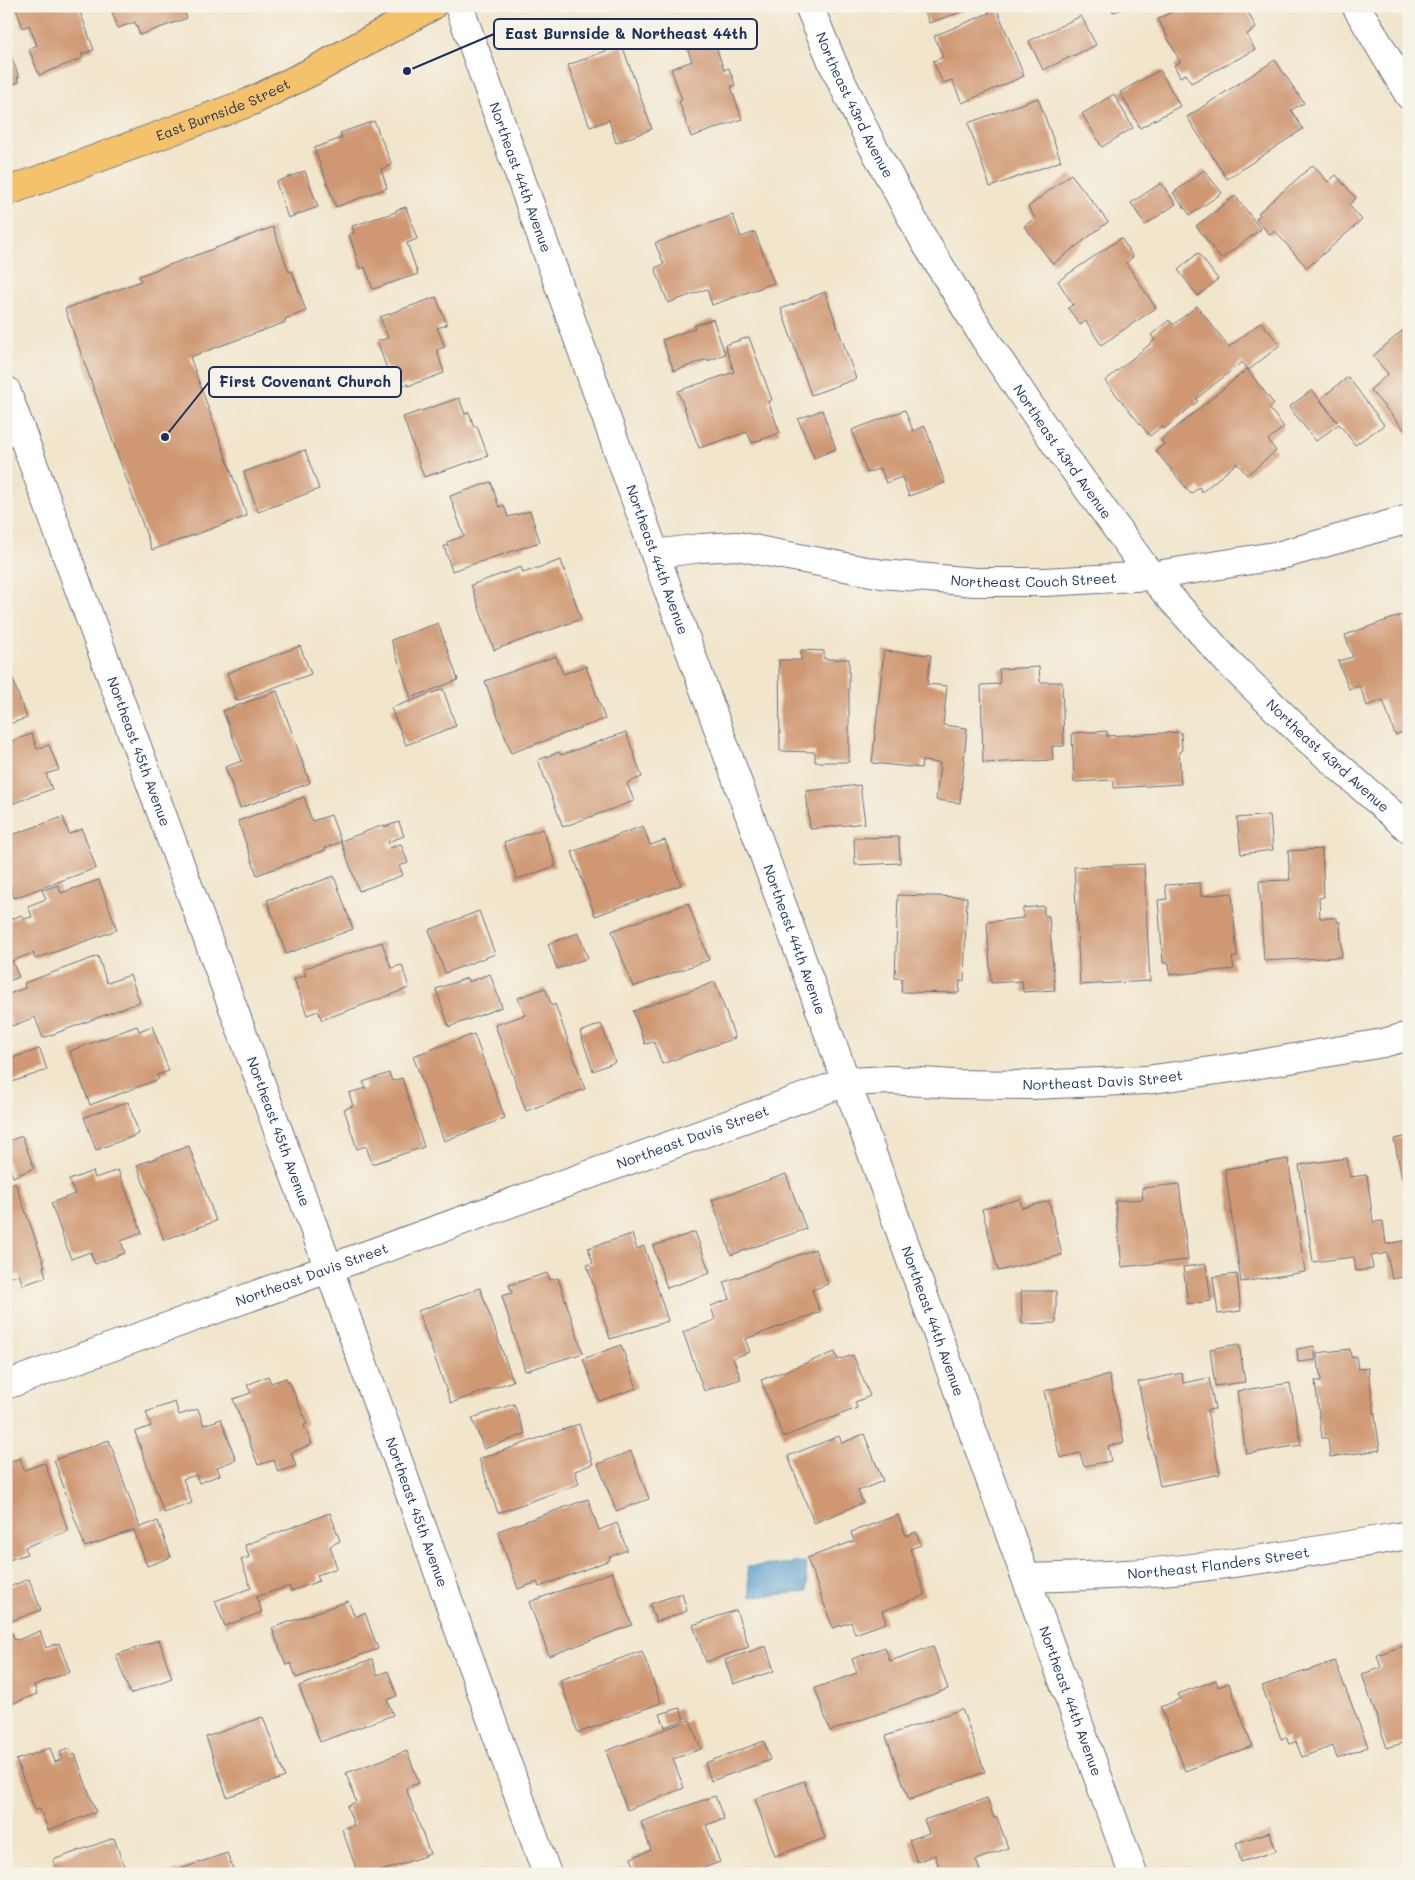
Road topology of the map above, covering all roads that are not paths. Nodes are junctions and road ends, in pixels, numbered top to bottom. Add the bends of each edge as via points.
1 (432, 6) edge
2 (459, 6) edge
3 (808, 6) edge
4 (1356, 6) edge
5 (1409, 95) edge
6 (6, 192) edge
7 (6, 390) edge
8 (1409, 519) edge
9 (655, 554) junction
10 (1151, 576) junction
11 (1409, 829) edge
12 (1409, 1036) edge
13 (846, 1082) junction
14 (329, 1269) junction
15 (6, 1386) edge
16 (1409, 1535) edge
17 (1027, 1578) junction
18 (547, 1874) edge
19 (1133, 1874) edge

1 - 6 main road, East Burnside Street via 250,102
2 - 9 street, Northeast 44th Avenue
3 - 10 street, Northeast 43rd Avenue via 870,141 925,242 1057,446
4 - 5 street
7 - 14 street, Northeast 45th Avenue
8 - 10 street, Northeast Couch Street via 1281,555
9 - 10 street, Northeast Couch Street via 737,546 882,574 975,582
9 - 13 street, Northeast 44th Avenue
10 - 11 street, Northeast 43rd Avenue via 1227,661 1300,732
12 - 13 street, Northeast Davis Street via 1264,1064 1146,1080 1032,1085 891,1080
13 - 14 street, Northeast Davis Street
13 - 17 street, Northeast 44th Avenue
14 - 15 street, Northeast Davis Street
14 - 18 street, Northeast 45th Avenue
16 - 17 street, Northeast Flanders Street via 1225,1563 1127,1574
17 - 19 street, Northeast 44th Avenue

